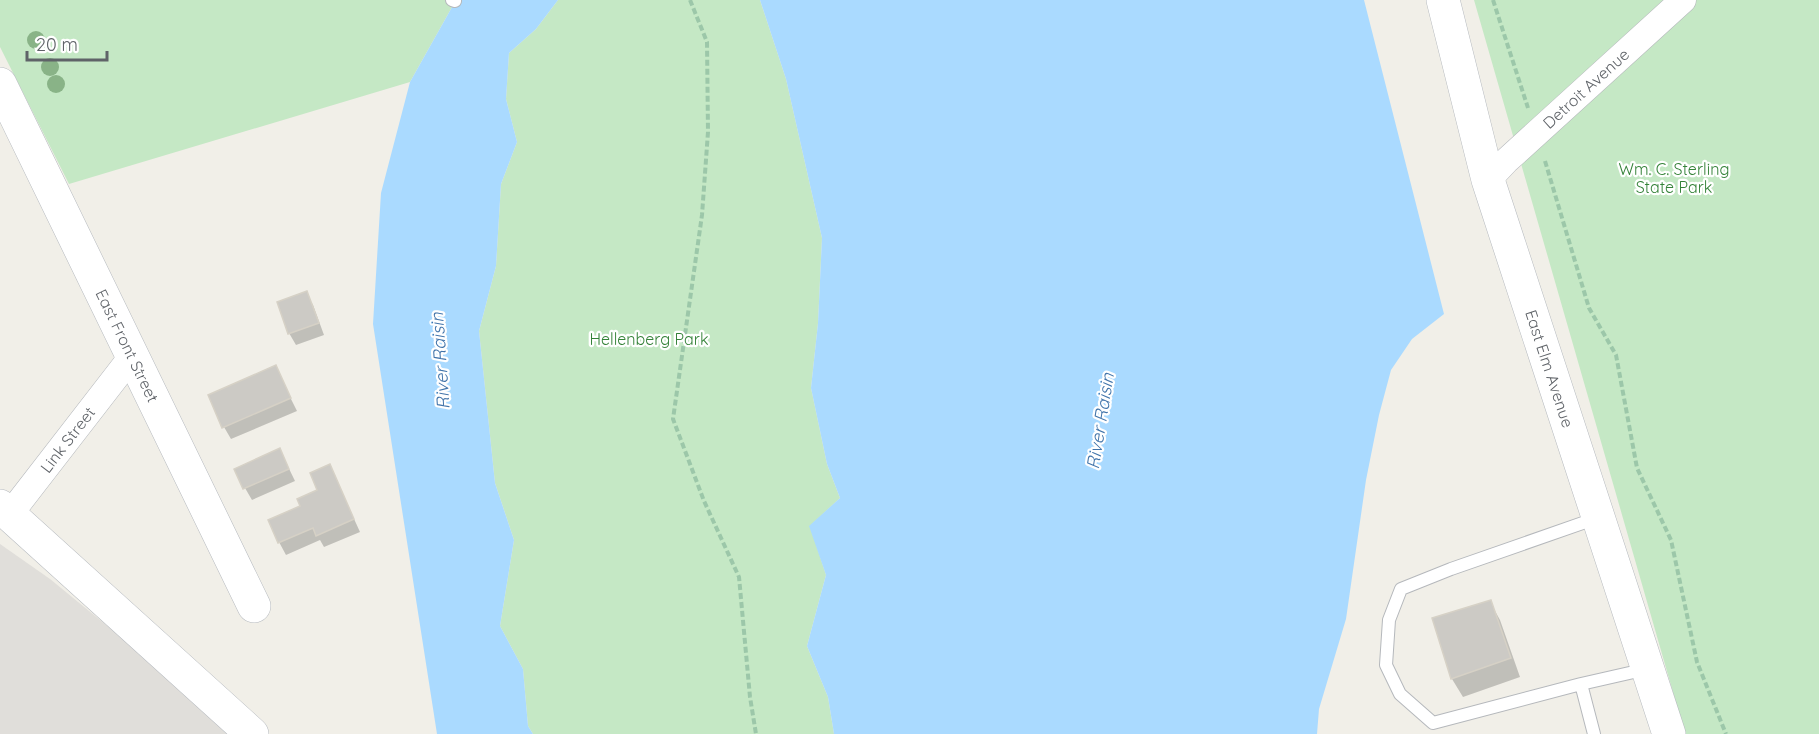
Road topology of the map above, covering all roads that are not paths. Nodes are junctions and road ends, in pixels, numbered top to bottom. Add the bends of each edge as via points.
1 (1443, 0) edge
2 (1683, 0) edge
3 (0, 84) edge
4 (1488, 180) junction
5 (133, 355) junction
6 (5, 510) edge
7 (1599, 518) junction
8 (254, 606) dead end
9 (1648, 668) junction
10 (1581, 684) junction
11 (252, 734) edge
12 (1594, 734) edge
13 (1669, 734) edge

1 - 4 street, East Elm Avenue
2 - 4 street, Detroit Avenue
3 - 5 street, East Front Street
4 - 7 street, East Elm Avenue
5 - 6 street, Link Street
5 - 8 street, East Front Street
6 - 11 street
7 - 9 street, East Elm Avenue
7 - 10 lane via 1401,589 1389,620 1386,665 1400,694 1432,723
9 - 10 lane
9 - 13 street, East Elm Avenue
10 - 12 lane

